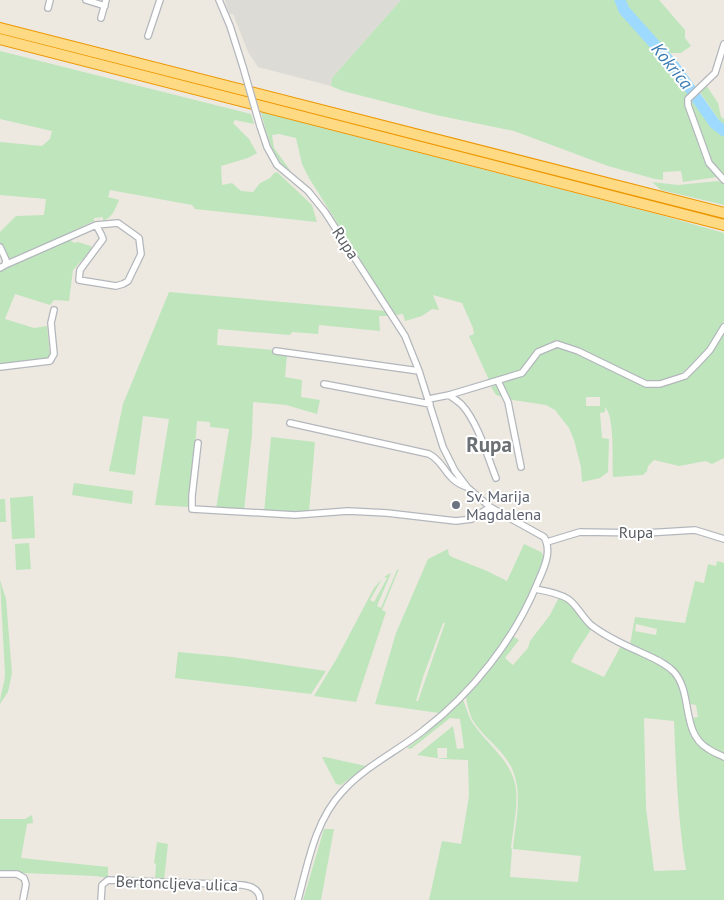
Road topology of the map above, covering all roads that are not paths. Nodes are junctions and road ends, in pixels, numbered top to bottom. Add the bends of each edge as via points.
1 (50, 0) edge
2 (86, 0) edge
3 (160, 0) edge
4 (219, 0) edge
5 (106, 3) edge
6 (48, 8) dead end
7 (101, 18) dead end
8 (0, 28) edge
9 (148, 36) dead end
10 (0, 39) edge
11 (724, 44) edge
12 (724, 180) edge
13 (724, 213) edge
14 (96, 225) junction
15 (724, 225) edge
16 (0, 247) edge
17 (3, 267) edge
18 (54, 310) dead end
19 (724, 326) edge
20 (276, 351) dead end
21 (0, 367) edge
22 (419, 371) junction
23 (498, 381) junction
24 (324, 384) dead end
25 (449, 395) junction
26 (430, 401) junction
27 (290, 423) dead end
28 (198, 442) dead end
29 (521, 467) dead end
30 (496, 478) dead end
31 (467, 487) junction
32 (490, 506) junction
33 (724, 539) edge
34 (547, 542) junction
35 (535, 589) junction
36 (724, 757) edge
37 (0, 874) edge
38 (24, 900) edge
39 (101, 900) edge
40 (260, 900) edge
41 (298, 900) edge

1 - 6 street
2 - 5 street
3 - 9 street
4 - 22 street, Rupa, bridge via 244,67 267,147 277,165 314,198 343,239 405,336
5 - 7 street
8 - 13 highway
10 - 15 highway
11 - 12 street via 715,73 688,99 709,163
14 - 14 street via 103,239 80,270 79,280 116,286 123,284 128,281 140,254 139,238 118,223
14 - 17 street
16 - 17 street via 6,260
18 - 21 street via 51,323 54,354 50,362
19 - 23 street via 710,350 685,376 660,384 646,384 557,344 538,352 522,373
20 - 22 street
22 - 26 street, Rupa
23 - 25 street
23 - 29 street via 508,402
24 - 26 street
25 - 26 street
25 - 30 street via 469,416
26 - 31 street, Rupa via 448,458
27 - 31 street, Rupa via 429,454 436,457 454,480
28 - 32 street via 192,509 295,515 386,513 456,521 472,519
31 - 32 street, Rupa
32 - 34 street, Rupa via 539,533
33 - 34 street, Rupa via 695,530 580,532
34 - 35 street via 547,559
35 - 36 street via 570,600 591,625 675,673 687,700 696,737 706,748
35 - 41 street via 509,637 464,694 424,730 341,792 319,830
37 - 38 street via 17,874 24,878
39 - 40 street, Bertoncljeva ulica via 102,885 108,880 242,885 258,891

